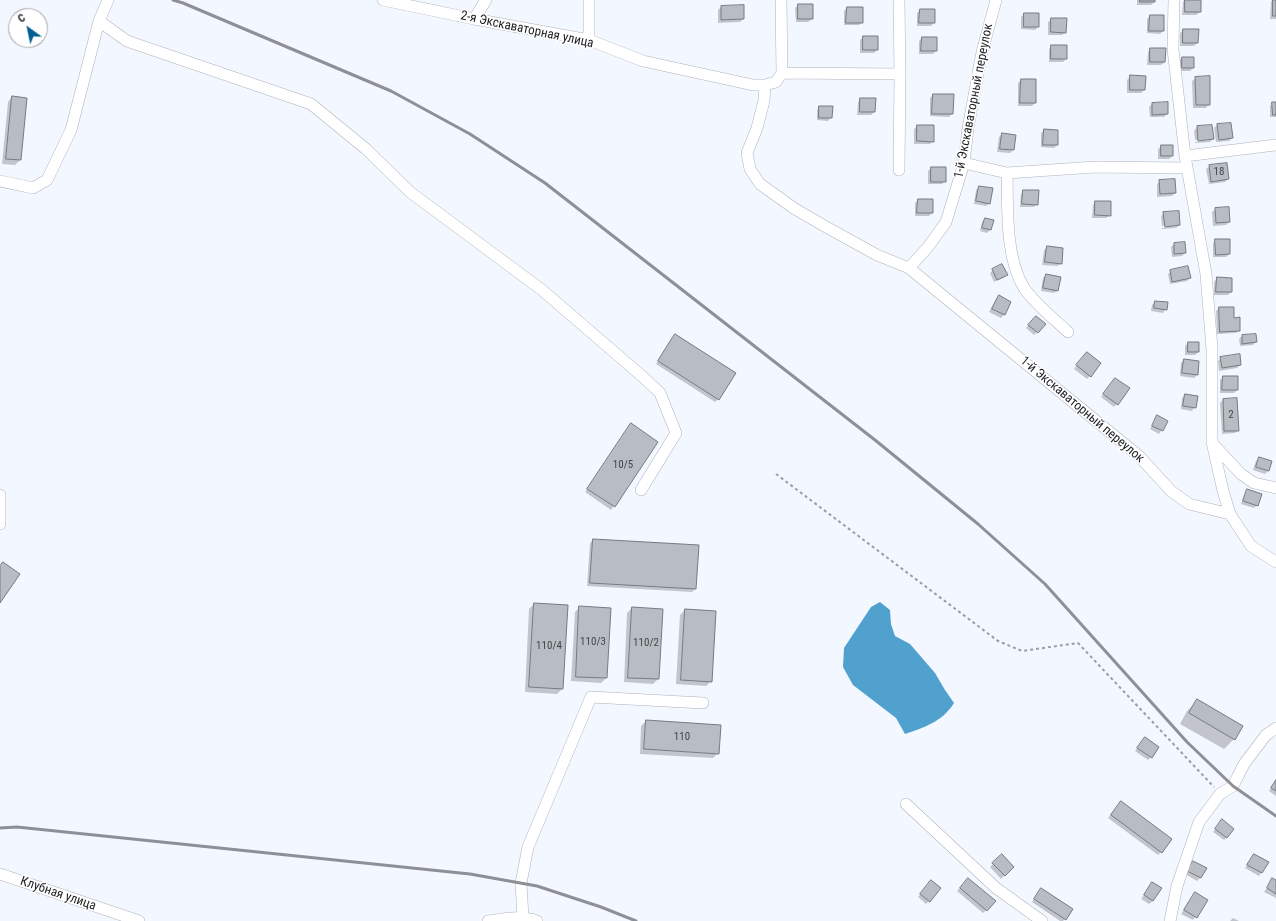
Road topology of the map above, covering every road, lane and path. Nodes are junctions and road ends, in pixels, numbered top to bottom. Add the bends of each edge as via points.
1 (108, 0) edge
2 (383, 0) edge
3 (486, 0) edge
4 (590, 0) edge
5 (781, 0) edge
6 (899, 0) edge
7 (996, 0) edge
8 (1174, 0) edge
9 (474, 19) junction
10 (99, 21) junction
11 (589, 40) junction
12 (782, 73) junction
13 (900, 74) junction
14 (765, 85) junction
15 (1276, 144) edge
16 (1185, 156) junction
17 (964, 163) junction
18 (1187, 168) junction
19 (899, 170) dead end
20 (1007, 173) junction
21 (0, 181) edge
22 (909, 268) junction
23 (1068, 332) dead end
24 (1212, 442) junction
25 (776, 474) dead end
26 (1276, 488) edge
27 (641, 490) dead end
28 (0, 495) edge
29 (1230, 514) junction
30 (0, 524) edge
31 (1276, 562) edge
32 (703, 703) dead end
33 (1276, 728) edge
34 (1220, 794) junction
35 (906, 804) dead end
36 (0, 874) edge
37 (523, 918) junction
38 (139, 921) edge
39 (488, 921) edge
40 (537, 921) edge
41 (1042, 921) edge
42 (1170, 921) edge

1 - 10 street
2 - 9 street, 2-я Экскаваторная улица
3 - 9 street
4 - 11 street
5 - 12 street
6 - 13 street
7 - 17 street, 1-й Экскаваторный переулок via 981,59
8 - 16 street via 1173,49
9 - 11 street, 2-я Экскаваторная улица
10 - 21 street via 71,130 47,180 33,188
10 - 27 street via 127,41 311,104 366,149 410,192 542,290 643,377 660,393 676,433
11 - 14 street, 2-я Экскаваторная улица via 643,61 753,85
12 - 13 street
12 - 14 street via 776,82
13 - 19 street
14 - 22 street via 757,128 747,153 750,169 760,184 828,228 877,255
15 - 16 street
16 - 18 street
17 - 20 street
17 - 22 street, 1-й Экскаваторный переулок via 946,222
18 - 20 street via 1095,167
18 - 24 street via 1206,274 1212,349
20 - 23 street via 1010,245 1016,269 1024,287 1037,304
22 - 29 street, 1-й Экскаваторный переулок via 1139,456 1171,491 1188,504
24 - 26 street via 1241,474 1254,483
24 - 29 street
25 - 34 path via 998,641 1022,650 1078,643
28 - 30 street
29 - 31 street via 1251,546
32 - 37 street via 591,696 528,847 521,883
33 - 34 street via 1266,735 1244,764 1233,786
34 - 42 street via 1199,822 1177,886
35 - 41 street via 996,888
36 - 38 street, Клубная улица
37 - 39 street
37 - 40 street

